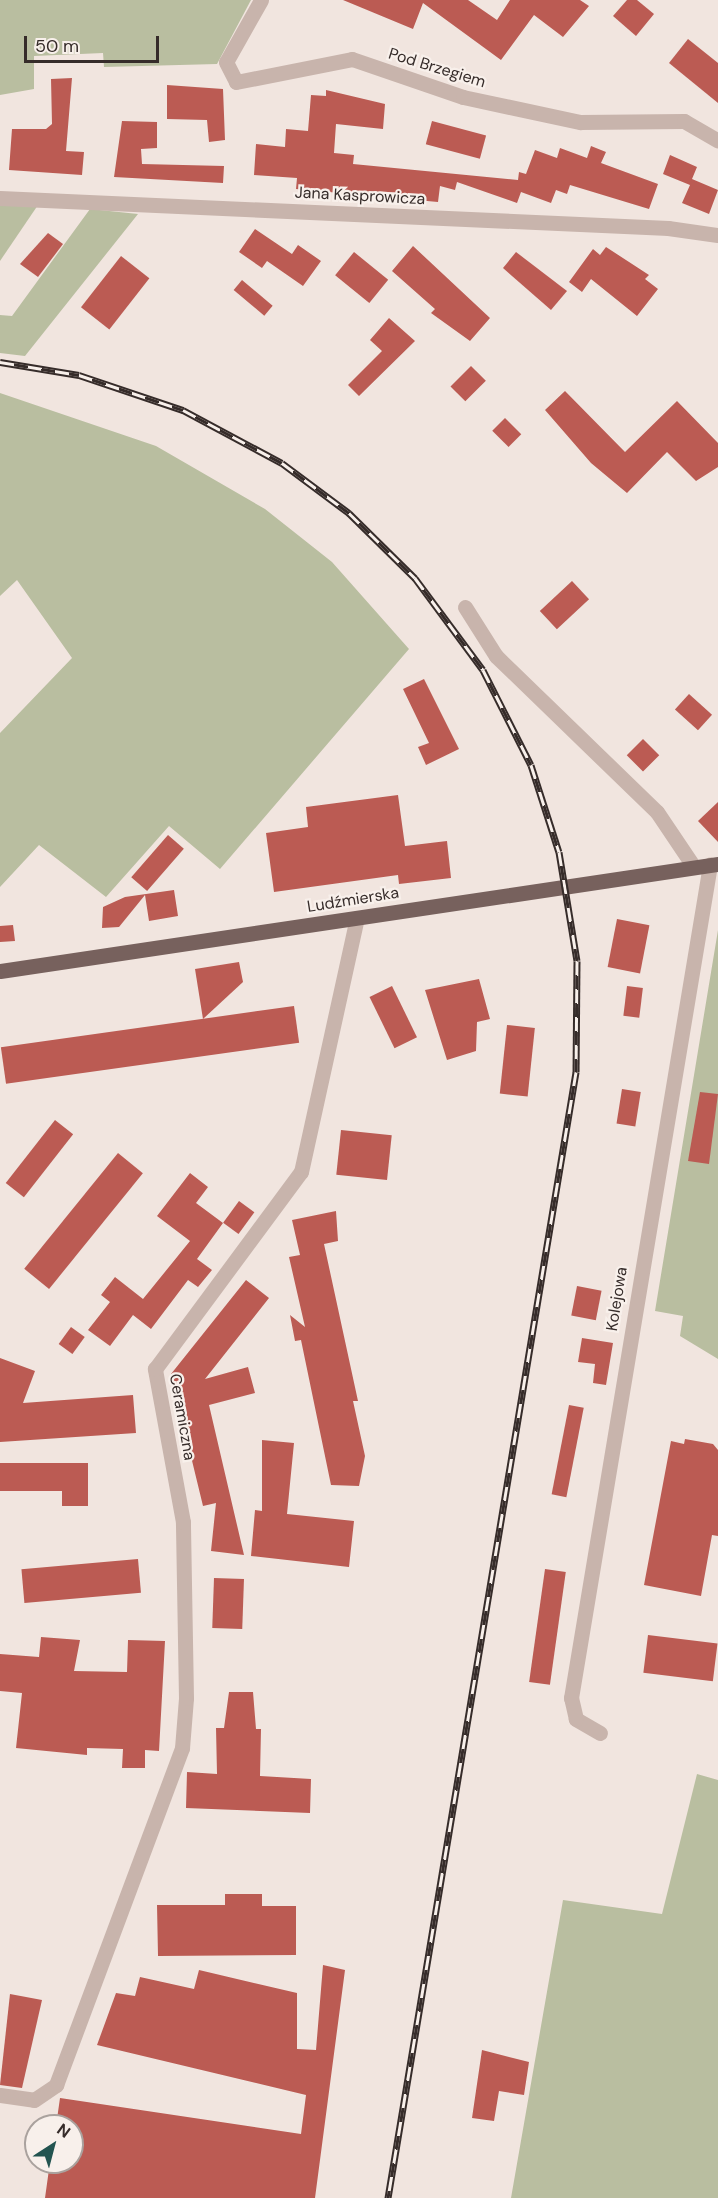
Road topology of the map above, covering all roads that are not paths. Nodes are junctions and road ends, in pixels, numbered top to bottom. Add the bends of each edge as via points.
1 (261, 0) edge
2 (718, 141) edge
3 (0, 198) edge
4 (718, 236) edge
5 (465, 607) dead end
6 (714, 865) edge
7 (694, 867) junction
8 (357, 918) junction
9 (0, 971) edge
10 (600, 1733) dead end
11 (0, 2096) edge

1 - 2 street, Pod Brzegiem via 226,62 236,82 352,59 473,99 580,122 684,121
3 - 4 street, Jana Kasprowicza via 668,228
5 - 7 street via 496,656 657,812
6 - 7 main road, Ludźmierska
6 - 10 street, Kolejowa via 571,1698 576,1719
7 - 8 main road, Ludźmierska
8 - 9 main road, Ludźmierska
8 - 11 street, Ceramiczna via 301,1172 155,1369 183,1522 186,1698 182,1748 119,1928 56,2085 34,2100

